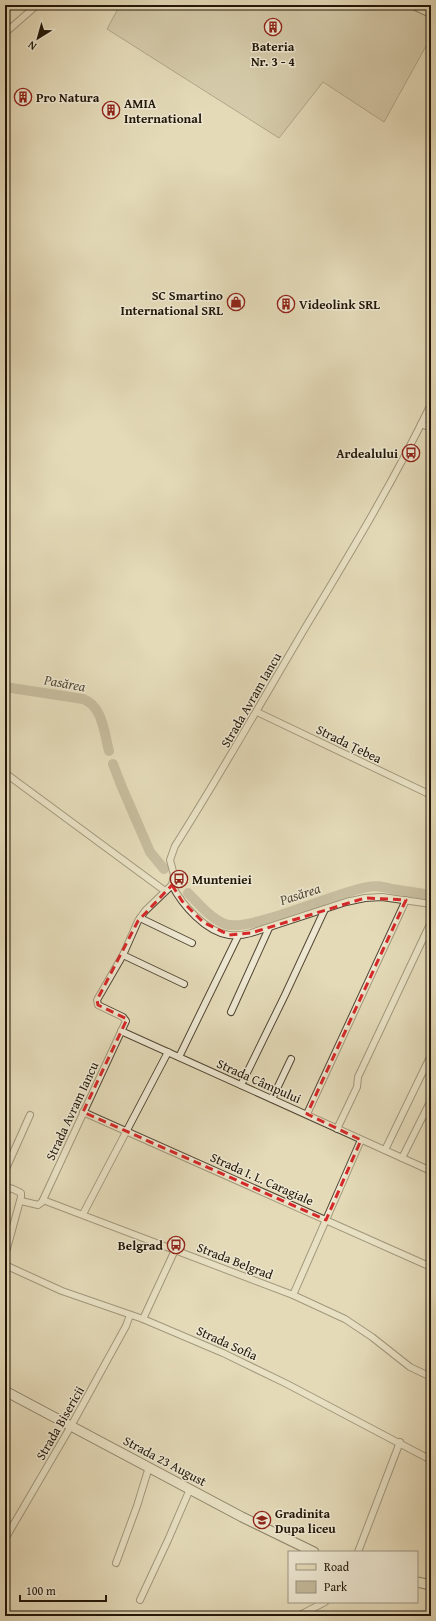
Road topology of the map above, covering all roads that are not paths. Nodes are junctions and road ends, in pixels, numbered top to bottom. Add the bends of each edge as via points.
1 (37, 5) edge
2 (416, 5) edge
3 (431, 12) edge
4 (5, 33) edge
5 (431, 404) edge
6 (421, 424) junction
7 (431, 428) edge
8 (257, 712) junction
9 (5, 773) edge
10 (431, 795) edge
11 (172, 885) junction
12 (165, 891) junction
13 (406, 900) junction
14 (431, 904) edge
15 (326, 909) junction
16 (140, 918) junction
17 (431, 922) edge
18 (269, 928) junction
19 (238, 936) junction
20 (192, 943) dead end
21 (123, 955) junction
22 (184, 984) dead end
23 (230, 1012) dead end
24 (121, 1031) junction
25 (168, 1052) junction
26 (431, 1054) edge
27 (179, 1057) junction
28 (291, 1059) dead end
29 (240, 1085) junction
30 (272, 1099) junction
31 (431, 1100) edge
32 (83, 1112) junction
33 (307, 1114) junction
34 (30, 1115) dead end
35 (337, 1129) junction
36 (126, 1131) junction
37 (361, 1140) junction
38 (385, 1150) junction
39 (402, 1158) junction
40 (5, 1171) edge
41 (431, 1171) edge
42 (5, 1187) edge
43 (43, 1200) junction
44 (21, 1201) junction
45 (82, 1214) junction
46 (326, 1220) junction
47 (175, 1250) junction
48 (5, 1256) edge
49 (5, 1265) edge
50 (431, 1267) edge
51 (293, 1295) junction
52 (130, 1315) junction
53 (143, 1319) junction
54 (431, 1376) edge
55 (5, 1391) edge
56 (72, 1426) junction
57 (400, 1442) junction
58 (431, 1460) edge
59 (149, 1467) junction
60 (190, 1489) junction
61 (5, 1539) edge
62 (312, 1551) edge
63 (358, 1551) edge
64 (116, 1563) dead end
65 (418, 1582) edge
66 (431, 1585) edge
67 (140, 1600) dead end
68 (323, 1603) edge
69 (298, 1616) edge

1 - 4 street
2 - 3 main road
5 - 6 street, Strada Avram Iancu
6 - 7 street
6 - 8 street, Strada Avram Iancu
8 - 10 street, Strada Țebea
8 - 11 street, Strada Avram Iancu via 175,846 170,860 174,875
9 - 12 street
11 - 12 street
11 - 19 street via 182,902 209,927 222,934
12 - 16 street
13 - 14 street
13 - 15 street via 365,898
13 - 33 street
15 - 18 street
15 - 29 street
16 - 20 street
16 - 21 street
17 - 35 street via 358,1077 357,1087
18 - 19 street
18 - 23 street
19 - 27 street
21 - 22 street
21 - 24 street via 96,1003 125,1018
24 - 25 street, Strada Câmpului
24 - 32 street, Strada Avram Iancu
25 - 27 street, Strada Câmpului
25 - 36 street
26 - 38 street
27 - 29 street, Strada Câmpului
28 - 30 street
29 - 30 street, Strada Câmpului
30 - 33 street, Strada Câmpului
31 - 39 street
32 - 36 street, Strada I. L. Caragiale
32 - 43 street, Strada Avram Iancu
33 - 35 street, Strada Câmpului
34 - 40 street
35 - 37 street, Strada Câmpului
36 - 45 street
36 - 46 street, Strada I. L. Caragiale
37 - 38 street, Strada Câmpului
37 - 46 street
38 - 39 street, Strada Câmpului
39 - 41 street, Strada Câmpului
42 - 44 street via 21,1193
43 - 44 street, Strada Belgrad via 38,1205
43 - 45 street, Strada Belgrad
44 - 48 street
45 - 47 street, Strada Belgrad
46 - 50 street, Strada I. L. Caragiale
46 - 51 street
47 - 51 street, Strada Belgrad
47 - 53 street
49 - 52 street, Strada Sofia via 52,1287
51 - 54 street, Strada Belgrad via 345,1319 405,1364
52 - 53 street, Strada Sofia
52 - 56 street, Strada Bisericii
53 - 57 street, Strada Sofia via 223,1352
55 - 56 main road, Strada 23 August
56 - 59 main road, Strada 23 August
56 - 61 street, Strada Bisericii
57 - 58 street, Strada Sofia
57 - 63 street
59 - 60 main road, Strada 23 August
59 - 64 street
60 - 62 main road, Strada 23 August
60 - 67 street
65 - 66 main road
68 - 69 street

